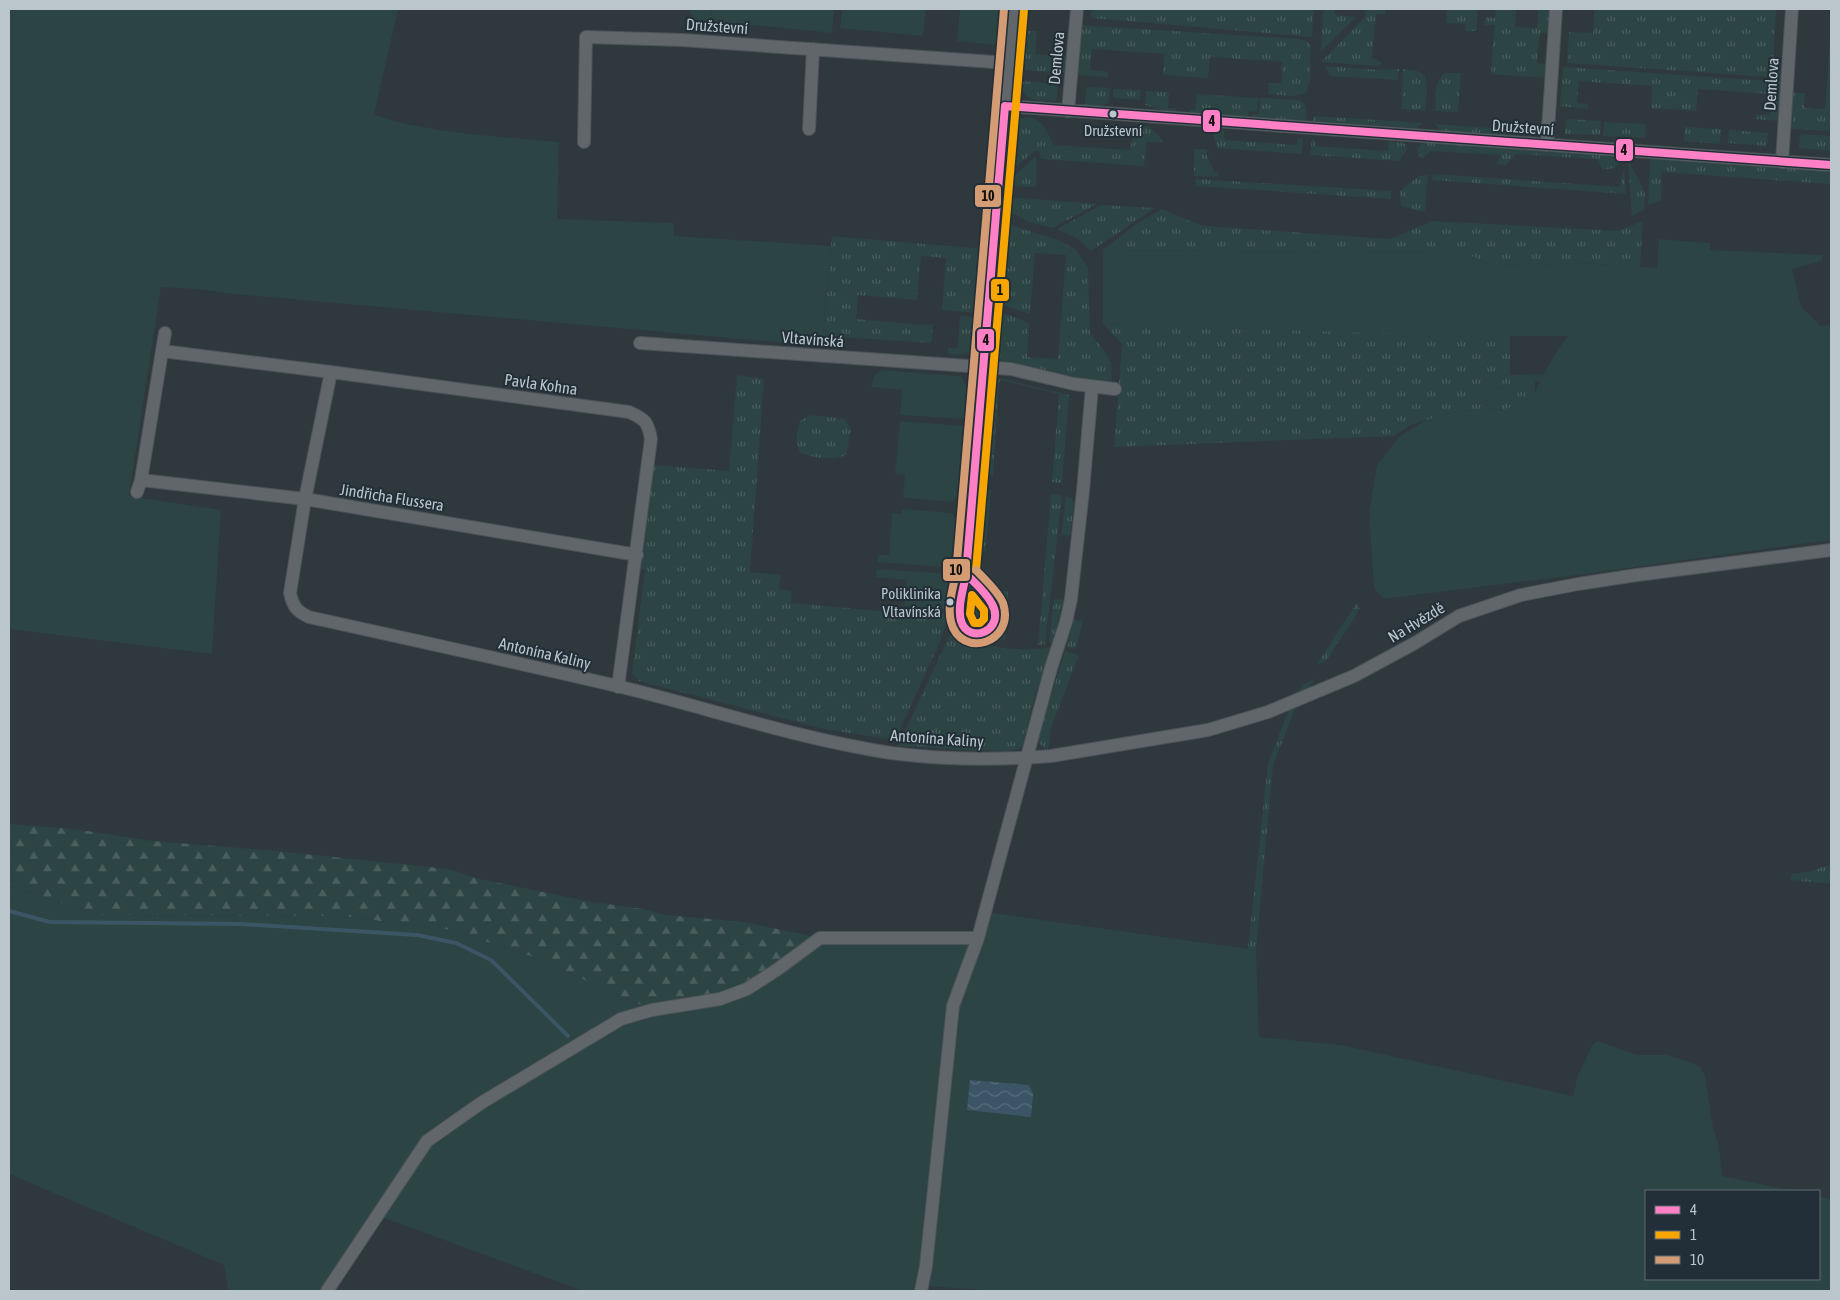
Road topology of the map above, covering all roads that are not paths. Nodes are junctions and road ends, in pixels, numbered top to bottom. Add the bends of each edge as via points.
1 (1014, 9) edge
2 (1077, 9) edge
3 (1556, 9) edge
4 (1792, 9) edge
5 (813, 49) junction
6 (1008, 63) junction
7 (1005, 106) junction
8 (1068, 111) junction
9 (809, 129) dead end
10 (584, 142) dead end
11 (1547, 145) junction
12 (1782, 162) junction
13 (1831, 165) edge
14 (165, 333) dead end
15 (640, 343) dead end
16 (162, 351) junction
17 (984, 368) junction
18 (331, 372) junction
19 (1092, 387) junction
20 (1115, 389) dead end
21 (141, 480) junction
22 (136, 492) dead end
23 (305, 499) junction
24 (1831, 550) edge
25 (637, 555) junction
26 (966, 574) dead end
27 (618, 687) junction
28 (1026, 758) junction
29 (978, 938) junction
30 (327, 1291) edge
31 (921, 1291) edge

1 - 6 street
2 - 8 street, Demlova
3 - 11 street
4 - 12 street, Demlova
5 - 6 street, Družstevní
5 - 9 street
5 - 10 street, Družstevní via 586,37
6 - 7 street
7 - 8 street, Družstevní
7 - 17 street
8 - 11 street, Družstevní
11 - 12 street, Družstevní
12 - 13 street, Družstevní
14 - 16 street
15 - 17 street, Vltavínská
16 - 18 street, Pavla Kohna
16 - 21 street
17 - 19 street, Vltavínská via 1011,369
17 - 26 street
18 - 23 street, Antonína Kaliny
18 - 25 street, Pavla Kohna via 629,412 643,418 649,427 651,440
19 - 20 street, Vltavínská
19 - 28 street via 1071,600
21 - 22 street
21 - 23 street, Jindřicha Flussera
23 - 25 street, Jindřicha Flussera
23 - 27 street, Antonína Kaliny via 290,593 298,611 309,617
24 - 28 street, Na Hvězdě via 1598,581 1521,595 1459,616 1354,676 1268,712 1208,730
25 - 27 street, Pavla Kohna
27 - 28 street, Antonína Kaliny via 812,738 892,753 970,759
28 - 29 street
29 - 30 street via 820,938 747,989 720,999 652,1010 621,1019 481,1103 427,1141
29 - 31 street via 953,1006

